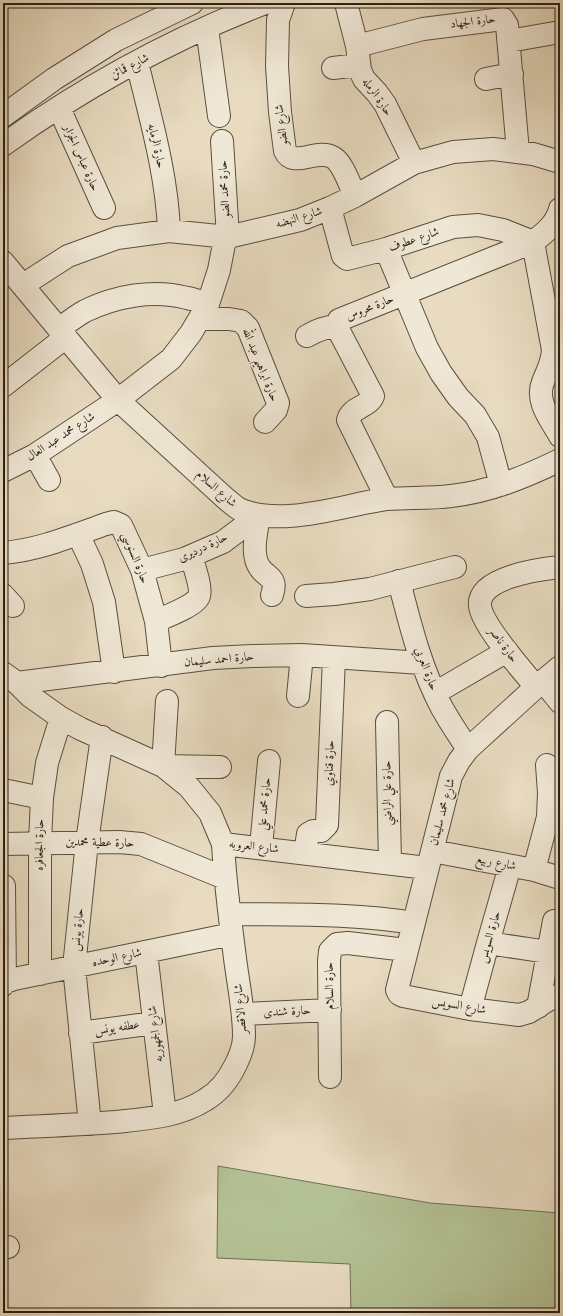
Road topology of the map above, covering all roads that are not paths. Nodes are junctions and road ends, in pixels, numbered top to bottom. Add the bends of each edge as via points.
1 (192, 3) edge
2 (265, 3) edge
3 (284, 3) edge
4 (346, 3) edge
5 (207, 28) junction
6 (560, 32) edge
7 (509, 41) junction
8 (358, 55) junction
9 (137, 62) junction
10 (333, 68) dead end
11 (512, 74) junction
12 (486, 79) dead end
13 (59, 108) junction
14 (3, 116) edge
15 (219, 116) dead end
16 (222, 141) dead end
17 (3, 145) edge
18 (518, 152) junction
19 (560, 162) edge
20 (414, 163) junction
21 (355, 196) junction
22 (104, 208) dead end
23 (330, 208) junction
24 (560, 209) edge
25 (169, 231) junction
26 (228, 236) junction
27 (533, 242) junction
28 (386, 249) junction
29 (3, 262) edge
30 (23, 285) junction
31 (404, 294) junction
32 (204, 312) junction
33 (337, 326) junction
34 (62, 333) junction
35 (307, 336) dead end
36 (557, 349) edge
37 (3, 386) edge
38 (118, 400) junction
39 (264, 422) dead end
40 (560, 436) edge
41 (35, 455) junction
42 (560, 460) edge
43 (3, 471) edge
44 (49, 480) dead end
45 (501, 485) junction
46 (387, 499) junction
47 (259, 515) junction
48 (78, 534) junction
49 (3, 553) edge
50 (191, 556) junction
51 (455, 567) dead end
52 (560, 568) edge
53 (142, 570) junction
54 (399, 581) junction
55 (272, 594) dead end
56 (306, 596) dead end
57 (156, 621) junction
58 (507, 651) junction
59 (302, 655) junction
60 (334, 658) junction
61 (422, 663) junction
62 (161, 666) junction
63 (560, 667) edge
64 (114, 672) junction
65 (10, 678) edge
66 (540, 684) junction
67 (435, 693) junction
68 (298, 696) dead end
69 (167, 701) dead end
70 (560, 702) edge
71 (61, 718) junction
72 (387, 722) dead end
73 (102, 737) junction
74 (468, 749) junction
75 (269, 760) dead end
76 (547, 765) dead end
77 (163, 766) junction
78 (220, 767) dead end
79 (3, 790) edge
80 (42, 798) junction
81 (554, 817) edge
82 (40, 842) junction
83 (87, 842) junction
84 (3, 844) edge
85 (223, 844) junction
86 (261, 847) junction
87 (304, 853) junction
88 (430, 859) junction
89 (390, 863) junction
90 (510, 866) junction
91 (534, 870) junction
92 (225, 878) junction
93 (560, 878) edge
94 (4, 886) dead end
95 (554, 921) dead end
96 (231, 924) junction
97 (413, 924) junction
98 (488, 943) junction
99 (406, 950) junction
100 (146, 952) junction
101 (548, 952) junction
102 (74, 966) junction
103 (40, 974) junction
104 (4, 983) edge
105 (560, 995) edge
106 (538, 1007) junction
107 (470, 1009) junction
108 (330, 1010) junction
109 (243, 1014) junction
110 (154, 1023) junction
111 (80, 1033) junction
112 (330, 1077) dead end
113 (165, 1115) junction
114 (90, 1124) junction
115 (3, 1128) edge

1 - 14 street via 116,40 54,79
2 - 5 street, شارع قمائن
3 - 21 street, شارع الضو via 278,20 277,66 285,151 287,156 296,159 324,154 334,158
4 - 8 street, حارة الرمله
5 - 9 street, شارع قمائن
5 - 15 street
6 - 7 street
7 - 8 street, حارة الجهاد via 506,22 500,19 423,29
7 - 11 street, حارة الجهاد
8 - 10 street
8 - 20 street, حارة الرمله via 364,79 385,104
9 - 13 street, شارع قمائن
9 - 25 street, حارة الرمايه via 163,177
11 - 12 street
11 - 18 street, حارة الجهاد
13 - 17 street, شارع قمائن
13 - 22 street, حارة عباس الجزار
16 - 26 street, حارة محمد الضو
18 - 19 street, شارع النهضه
18 - 20 street, شارع النهضه via 493,149 453,152
20 - 21 street, شارع النهضه
21 - 23 street, شارع النهضه
23 - 26 street, شارع النهضه via 300,220
23 - 28 street, شارع عطوف via 344,258 350,259
24 - 27 street, حارة محروس via 552,226
25 - 26 street, شارع النهضه
25 - 30 street, شارع النهضه via 117,238 68,256
26 - 32 street via 224,244 220,270
27 - 28 street, شارع عطوف via 503,230 478,224 453,227
27 - 31 street, حارة محروس
27 - 36 street
28 - 31 street
29 - 30 street, شارع السلام
30 - 34 street, شارع السلام
31 - 33 street, حارة محروس via 344,317 339,320
31 - 45 street via 426,348 488,437
32 - 34 street via 187,298 140,294 110,300 84,312
32 - 38 street via 192,333 171,359
32 - 39 street, حارة ابراهيم عبد الله via 241,321 248,328 278,403 276,410
33 - 35 street via 323,327
33 - 46 street, حارة محروس via 373,396 352,412 348,420
34 - 37 street
34 - 38 street, شارع السلام
36 - 40 street via 540,392 541,402
38 - 41 street, شارع محمد عبد العال
38 - 47 street, شارع السلام via 225,498 238,508
41 - 43 street, شارع محمد عبد العال
41 - 44 street
42 - 45 street, شارع السلام
45 - 46 street, شارع السلام via 450,497
46 - 47 street, شارع السلام via 282,517
47 - 50 street, حارة درديرى via 223,542
47 - 55 street via 254,549 260,568 273,582
48 - 49 street, حارة السنوسي via 29,550
48 - 53 street, حارة السنوسي via 114,522 121,525
48 - 64 street via 92,564 104,602
50 - 53 street, حارة درديرى
50 - 57 street via 200,590 199,597 194,603
51 - 54 street
52 - 58 street, حارة ناصر via 535,570 505,578 486,590 480,599 483,615
53 - 57 street, حارة السنوسي
54 - 56 street via 370,589
54 - 61 street, حارة العربي
57 - 62 street, حارة السنوسي
58 - 66 street, حارة ناصر
58 - 67 street
59 - 60 street, حارة احمد سليمان
59 - 62 street, حارة احمد سليمان via 213,658
59 - 68 street
60 - 61 street, حارة احمد سليمان
60 - 87 street, حارة قناوي via 327,825 321,831 313,830 308,834
61 - 67 street, حارة العربي
62 - 64 street, حارة احمد سليمان
63 - 66 street, شارع محمد سليمان
64 - 65 street, حارة احمد سليمان
65 - 71 street, شارع العروبه
66 - 70 street, حارة ناصر
66 - 74 street, شارع محمد سليمان
67 - 74 street, حارة العربي
69 - 77 street
71 - 73 street, شارع العروبه
71 - 80 street, حارة الجعافره via 47,763
72 - 89 street, حارة علي الراضي
73 - 77 street, شارع العروبه
73 - 83 street, حارة يونس
74 - 88 street, شارع محمد سليمان via 452,776
75 - 86 street, حارة محمد علي
76 - 81 street
77 - 78 street
77 - 85 street, شارع العروبه via 189,787 210,813
79 - 80 street
80 - 82 street, حارة الجعافره
81 - 91 street
82 - 83 street, حارة عطية محمدين
82 - 84 street, حارة عطية محمدين
82 - 103 street, حارة الجعافره
83 - 92 street, حارة عطية محمدين via 141,844
83 - 102 street, حارة يونس
85 - 86 street, شارع العروبه
85 - 92 street, شارع الاقصر
86 - 87 street, شارع العروبه
87 - 89 street, شارع العروبه
88 - 89 street, شارع العروبه
88 - 90 street, شارع ربيع
88 - 97 street, شارع محمد سليمان
90 - 91 street, شارع ربيع
90 - 98 street, حارة السويس
91 - 93 street, شارع ربيع
92 - 96 street, شارع الاقصر
94 - 104 street
95 - 101 street
96 - 97 street, شارع الوحده via 359,917
96 - 100 street, شارع الوحده
96 - 109 street, شارع الاقصر
97 - 99 street, شارع محمد سليمان
98 - 101 street
98 - 107 street, حارة السويس
99 - 107 street, شارع السويس via 397,985 399,994
99 - 108 street, حارة السلام via 337,944 330,951 329,960
100 - 102 street, شارع الوحده
100 - 110 street, شارع الجمهوريه
101 - 106 street
102 - 103 street, شارع الوحده
102 - 111 street, حارة يونس
103 - 104 street, شارع الوحده
105 - 106 street, شارع السويس
106 - 107 street, شارع السويس via 519,1015
108 - 109 street, حارة شندى
108 - 112 street, حارة السلام
109 - 113 street, شارع الاقصر via 244,1037 240,1056 232,1074 220,1089 204,1100
110 - 111 street, عطفه يونس
110 - 113 street, شارع الجمهوريه
111 - 114 street, حارة يونس
113 - 114 street, شارع الاقصر
114 - 115 street, شارع الاقصر

